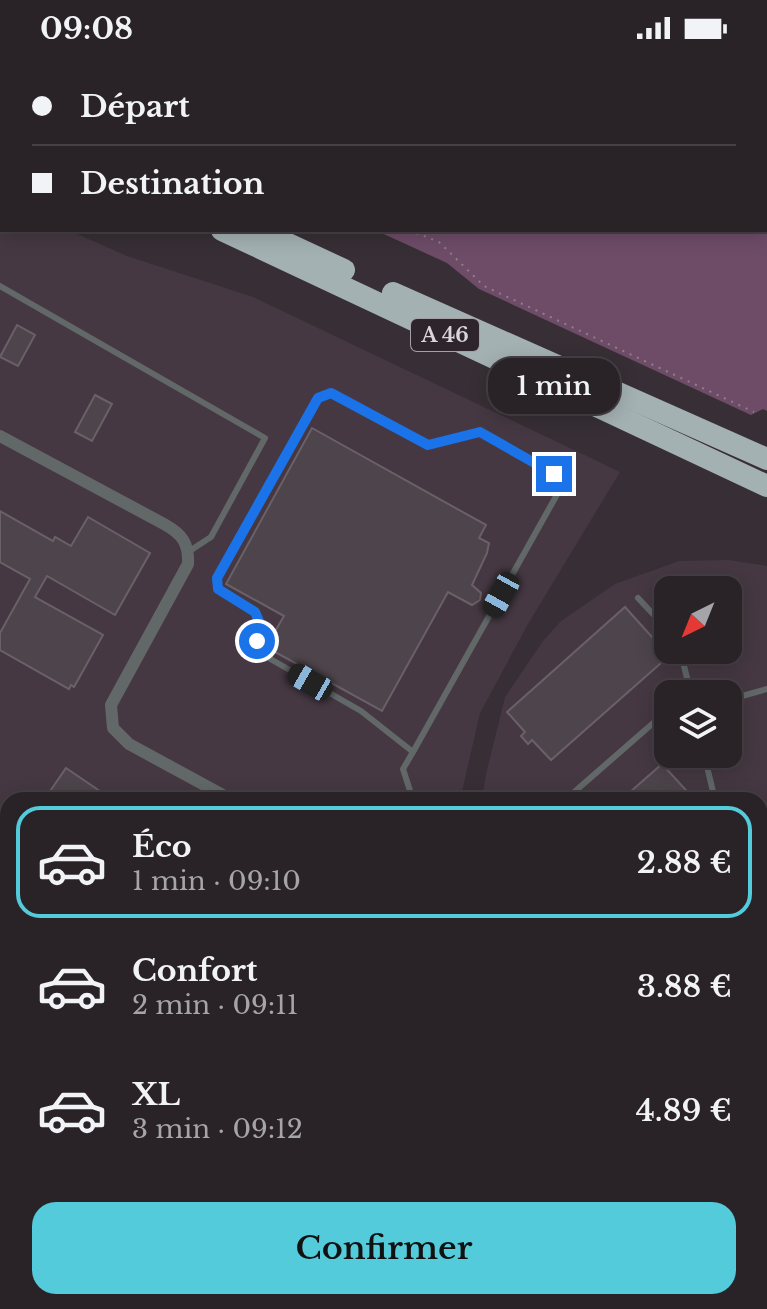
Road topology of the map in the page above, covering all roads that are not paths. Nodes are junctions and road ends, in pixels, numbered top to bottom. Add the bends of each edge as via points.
1 (226, 232) edge
2 (262, 232) edge
3 (0, 286) edge
4 (521, 351) junction
5 (0, 436) edge
6 (767, 459) edge
7 (767, 468) edge
8 (767, 486) edge
9 (188, 552) junction
10 (638, 598) dead end
11 (654, 615) edge
12 (767, 689) edge
13 (742, 696) edge
14 (654, 722) edge
15 (413, 752) junction
16 (707, 768) edge
17 (217, 792) edge
18 (410, 792) edge
19 (574, 792) edge
20 (713, 792) edge

1 - 8 highway, A 46
2 - 4 highway, A 46
3 - 9 lane via 265,438 211,537
4 - 6 highway
4 - 7 highway, A 46
5 - 9 street via 177,531
9 - 17 street via 188,564 111,705 113,728 129,744
10 - 11 lane
12 - 13 lane
14 - 19 lane
15 - 15 lane via 559,491 554,474 480,432 428,445 331,393 318,398 217,578 218,589 255,612 262,628 260,653 361,711
15 - 18 lane via 403,769
16 - 20 lane

